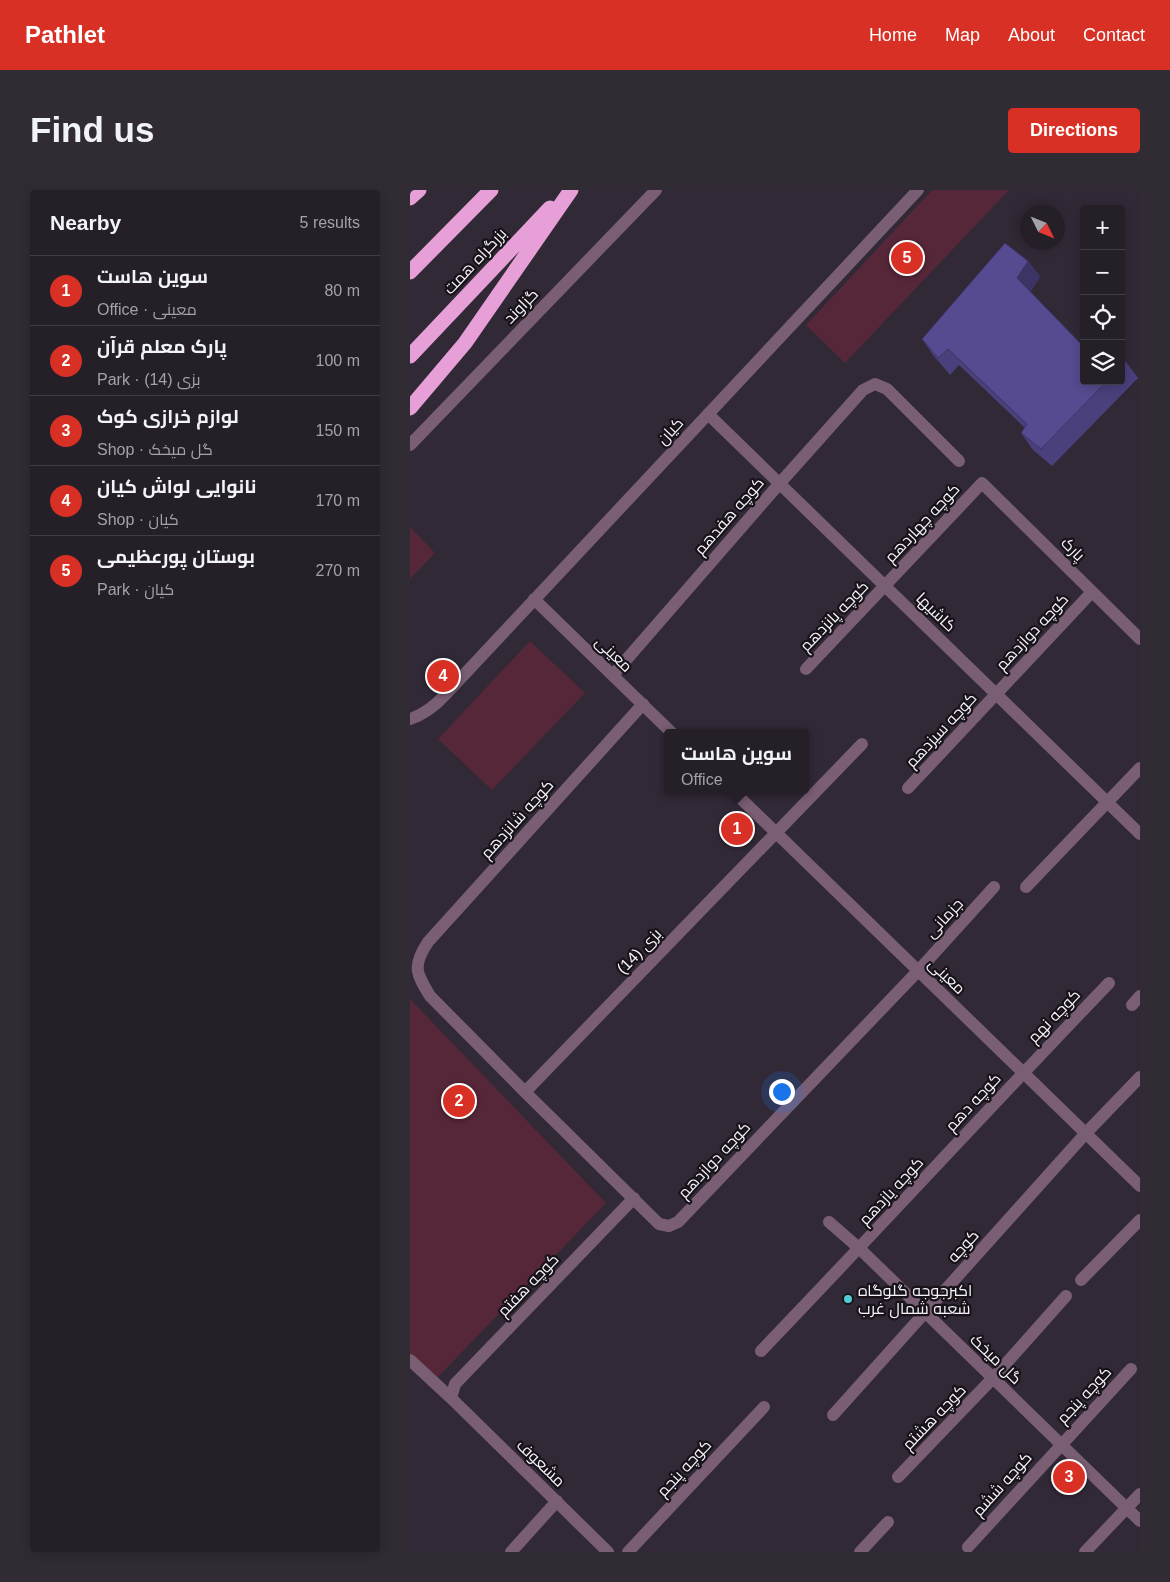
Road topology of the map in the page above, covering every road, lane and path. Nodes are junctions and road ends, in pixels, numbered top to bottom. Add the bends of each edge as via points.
1 (419, 190) edge
2 (491, 190) edge
3 (566, 190) edge
4 (571, 190) edge
5 (656, 190) edge
6 (918, 190) edge
7 (410, 198) edge
8 (410, 272) edge
9 (410, 356) edge
10 (410, 408) edge
11 (708, 414) junction
12 (410, 445) edge
13 (959, 461) dead end
14 (982, 482) joint
15 (780, 483) junction
16 (885, 586) junction
17 (1092, 592) junction
18 (534, 599) junction
19 (1140, 639) edge
20 (806, 669) dead end
21 (613, 675) junction
22 (997, 694) junction
23 (643, 704) junction
24 (410, 718) edge
25 (668, 729) edge
26 (862, 744) dead end
27 (1140, 768) edge
28 (908, 788) dead end
29 (736, 794) edge
30 (1108, 802) junction
31 (776, 833) junction
32 (1140, 834) edge
33 (994, 887) dead end
34 (1026, 887) dead end
35 (418, 959) joint
36 (918, 970) junction
37 (1109, 983) dead end
38 (1023, 1072) junction
39 (1140, 1077) edge
40 (525, 1092) junction
41 (1086, 1133) junction
42 (946, 1155) joint
43 (1140, 1186) edge
44 (634, 1198) junction
45 (1140, 1220) edge
46 (829, 1222) dead end
47 (860, 1249) junction
48 (1081, 1280) dead end
49 (1066, 1296) dead end
50 (925, 1312) junction
51 (761, 1351) dead end
52 (410, 1360) edge
53 (1131, 1369) dead end
54 (993, 1378) junction
55 (451, 1398) junction
56 (764, 1407) dead end
57 (833, 1415) dead end
58 (1061, 1444) junction
59 (898, 1477) dead end
60 (1140, 1494) edge
61 (557, 1501) junction
62 (1127, 1508) junction
63 (1140, 1521) edge
64 (888, 1522) dead end
65 (968, 1547) dead end
66 (511, 1552) edge
67 (608, 1552) edge
68 (628, 1552) edge
69 (860, 1552) edge
70 (1086, 1552) edge

1 - 7 highway
2 - 8 highway
3 - 9 highway, بزرگراه همت
4 - 10 highway via 465,343
5 - 12 street, گزاوند
6 - 11 street, کیان
11 - 15 street, کاشیها
11 - 18 street, کیان
13 - 15 street, کوچه هفدهم via 887,389 875,384 863,390
14 - 16 street, کوچه چهاردهم
14 - 17 street, پارک
15 - 16 street, کاشیها
15 - 21 street, کوچه هفدهم
16 - 20 street, کوچه پانزدهم
16 - 22 street, کاشیها
17 - 19 street, پارک
17 - 22 street, کوچه دوازدهم
18 - 21 street, معینی
18 - 24 street, کیان via 433,707
21 - 23 street, معینی
22 - 28 street, کوچه سیزدهم
22 - 30 street, کاشیها
23 - 25 street, معینی
23 - 35 street, کوچه شانزدهم via 428,942
26 - 31 street, بزی (14)
27 - 30 street
29 - 31 street, معینی
30 - 32 street, کاشیها
30 - 34 street
31 - 36 street, معینی
31 - 40 street, بزی (14)
33 - 36 street, جزمانی
35 - 40 street, کوچه دوازدهم via 419,979 430,996
36 - 38 street, معینی
36 - 44 street, کوچه دوازدهم via 678,1222 669,1226 659,1224
37 - 38 street, کوچه نهم
38 - 41 street, معینی
38 - 42 street, کوچه دهم
39 - 41 street
40 - 44 street, کوچه دوازدهم
41 - 43 street, معینی
41 - 50 street, کوچه
42 - 47 street, کوچه یازدهم
44 - 55 street, کوچه هفتم via 455,1384
45 - 48 street
46 - 47 street, گل میخک
47 - 50 street, گل میخک
47 - 51 street
49 - 54 street
50 - 54 street, گل میخک
50 - 57 street, کوچه
52 - 55 street, مشعوف
53 - 58 street, کوچه پنجم
54 - 58 street, گل میخک
54 - 59 street, کوچه هشتم
55 - 61 street, مشعوف
56 - 68 street, کوچه پنجم
58 - 62 street, گل میخک
58 - 65 street, کوچه ششم
60 - 62 street
61 - 66 street
61 - 67 street, مشعوف
62 - 63 street, گل میخک
62 - 70 street
64 - 69 street

